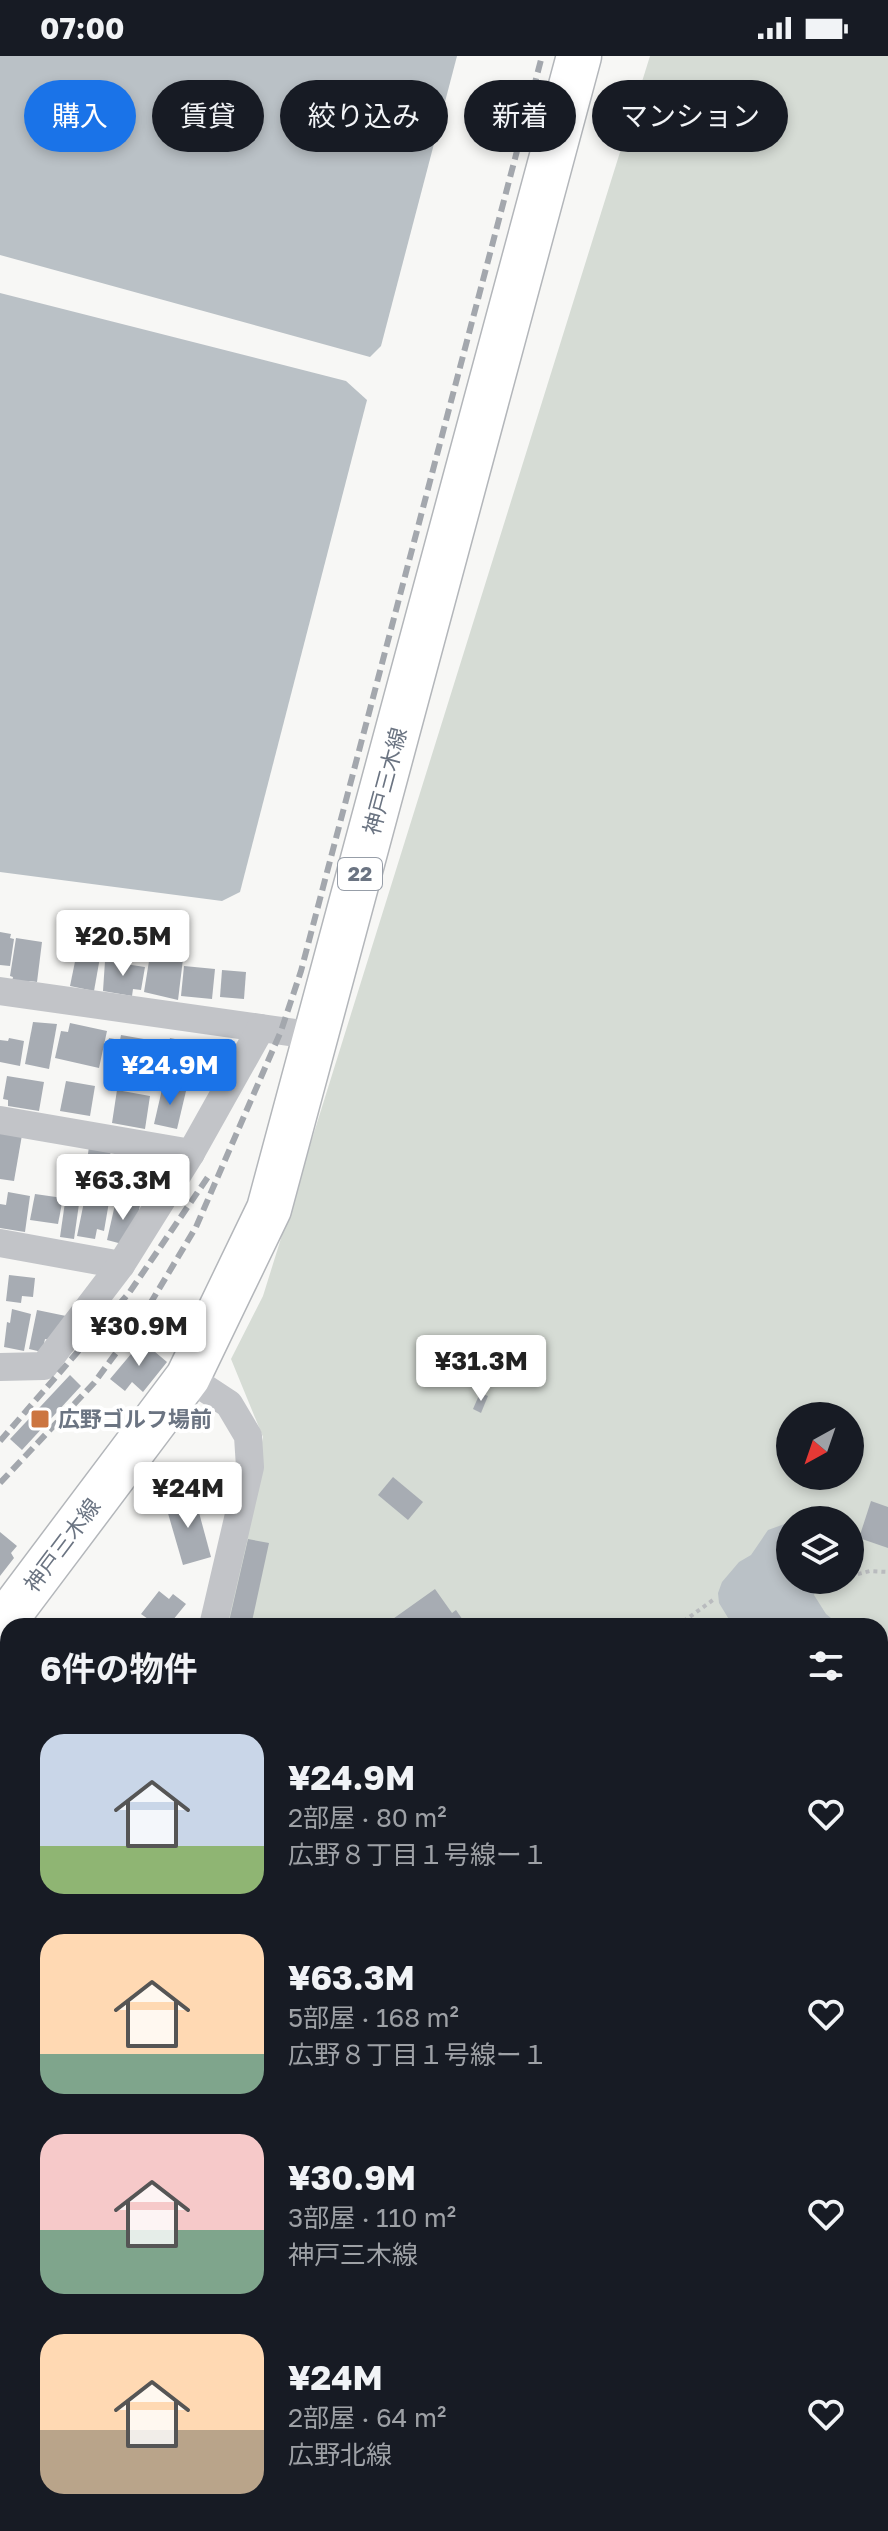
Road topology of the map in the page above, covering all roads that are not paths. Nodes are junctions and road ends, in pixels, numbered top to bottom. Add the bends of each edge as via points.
1 (579, 56) edge
2 (0, 991) edge
3 (261, 1028) junction
4 (316, 1036) junction
5 (0, 1120) edge
6 (191, 1153) junction
7 (0, 1243) edge
8 (121, 1265) junction
9 (0, 1367) edge
10 (188, 1377) junction
11 (7, 1618) edge
12 (215, 1618) edge

1 - 4 main road, 神戸三木線 / 22
2 - 3 street
3 - 4 street
3 - 6 street
4 - 10 main road, 神戸三木線 / 22 via 269,1209
5 - 6 street
6 - 8 street
7 - 8 street
8 - 9 street via 44,1366
10 - 11 main road, 神戸三木線 / 22
10 - 12 street via 229,1404 248,1436 250,1467

